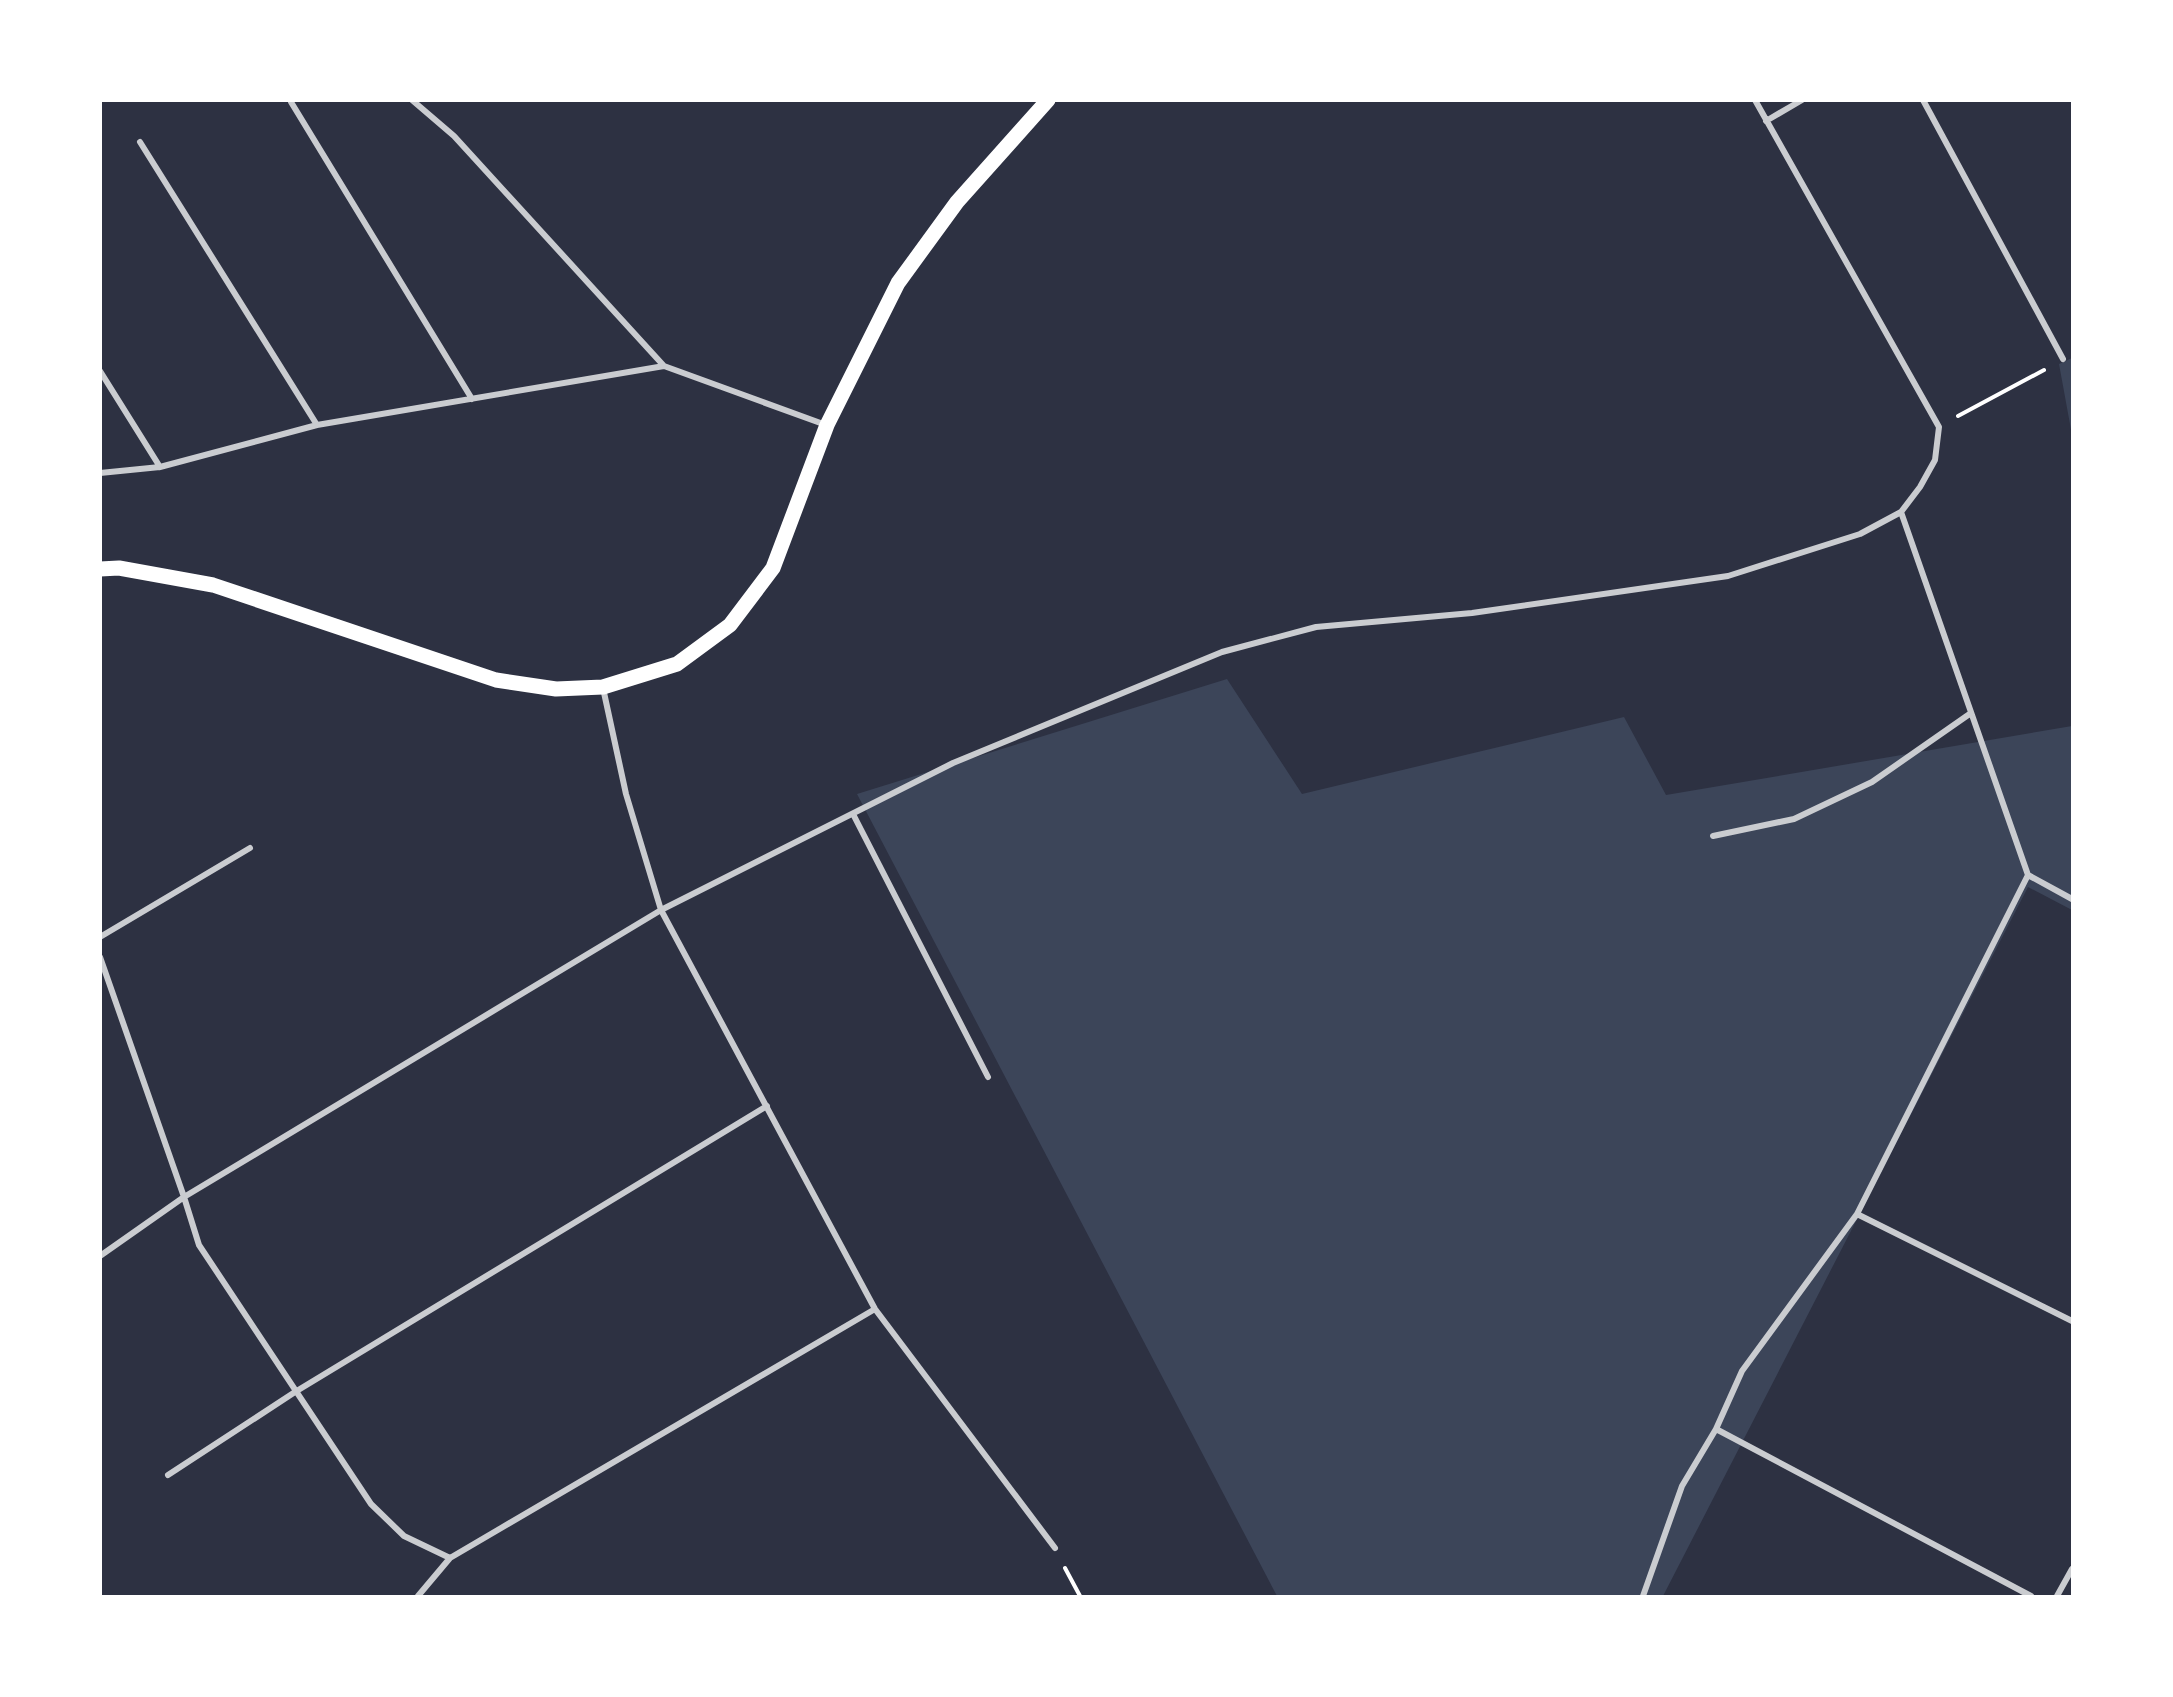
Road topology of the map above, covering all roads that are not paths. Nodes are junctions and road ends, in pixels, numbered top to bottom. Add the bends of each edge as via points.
1 (412, 100) edge
2 (1048, 100) edge
3 (1755, 100) edge
4 (1802, 100) edge
5 (1923, 100) edge
6 (291, 102) edge
7 (1766, 121) junction
8 (140, 142) dead end
9 (2063, 359) road end
10 (664, 366) junction
11 (100, 371) edge
12 (472, 399) junction
13 (827, 425) junction
14 (317, 426) junction
15 (160, 467) junction
16 (100, 473) edge
17 (1901, 512) junction
18 (100, 569) edge
19 (603, 687) junction
20 (1971, 713) junction
21 (853, 814) junction
22 (1713, 836) dead end
23 (250, 848) dead end
24 (2028, 875) junction
25 (2073, 898) edge
26 (662, 910) junction
27 (100, 937) edge
28 (100, 957) edge
29 (988, 1077) dead end
30 (767, 1106) junction
31 (184, 1197) junction
32 (1857, 1214) junction
33 (100, 1256) edge
34 (876, 1309) junction
35 (2073, 1321) edge
36 (295, 1392) junction
37 (1716, 1429) junction
38 (168, 1475) dead end
39 (1055, 1548) road end
40 (450, 1558) junction
41 (2073, 1569) edge
42 (418, 1596) edge
43 (1642, 1596) edge
44 (2031, 1596) edge
45 (2057, 1596) edge

1 - 10 street via 454,136
2 - 13 main road via 957,202 898,283
3 - 7 street
4 - 7 street
5 - 9 street
6 - 12 street
7 - 17 street via 1939,427 1935,460
8 - 14 street
10 - 12 street
10 - 13 street
11 - 15 street
12 - 14 street
13 - 19 main road via 773,568 730,626 677,664
14 - 15 street
15 - 16 street
17 - 20 street
17 - 21 street via 1860,534 1728,576 1472,613 1316,627 1222,652 953,763
18 - 19 main road via 119,568 213,585 496,680 556,689
19 - 26 street via 626,794
20 - 22 street via 1872,782 1794,819
20 - 24 street
21 - 26 street
21 - 29 street
23 - 27 street
24 - 25 street
24 - 32 street
26 - 30 street
26 - 31 street
28 - 31 street
30 - 34 street
30 - 36 street
31 - 33 street
31 - 36 street via 199,1245
32 - 35 street
32 - 37 street via 1742,1371
34 - 39 street
34 - 40 street
36 - 38 street
36 - 40 street via 371,1504 404,1536
37 - 43 street via 1682,1486
37 - 44 street
40 - 42 street
41 - 45 street

